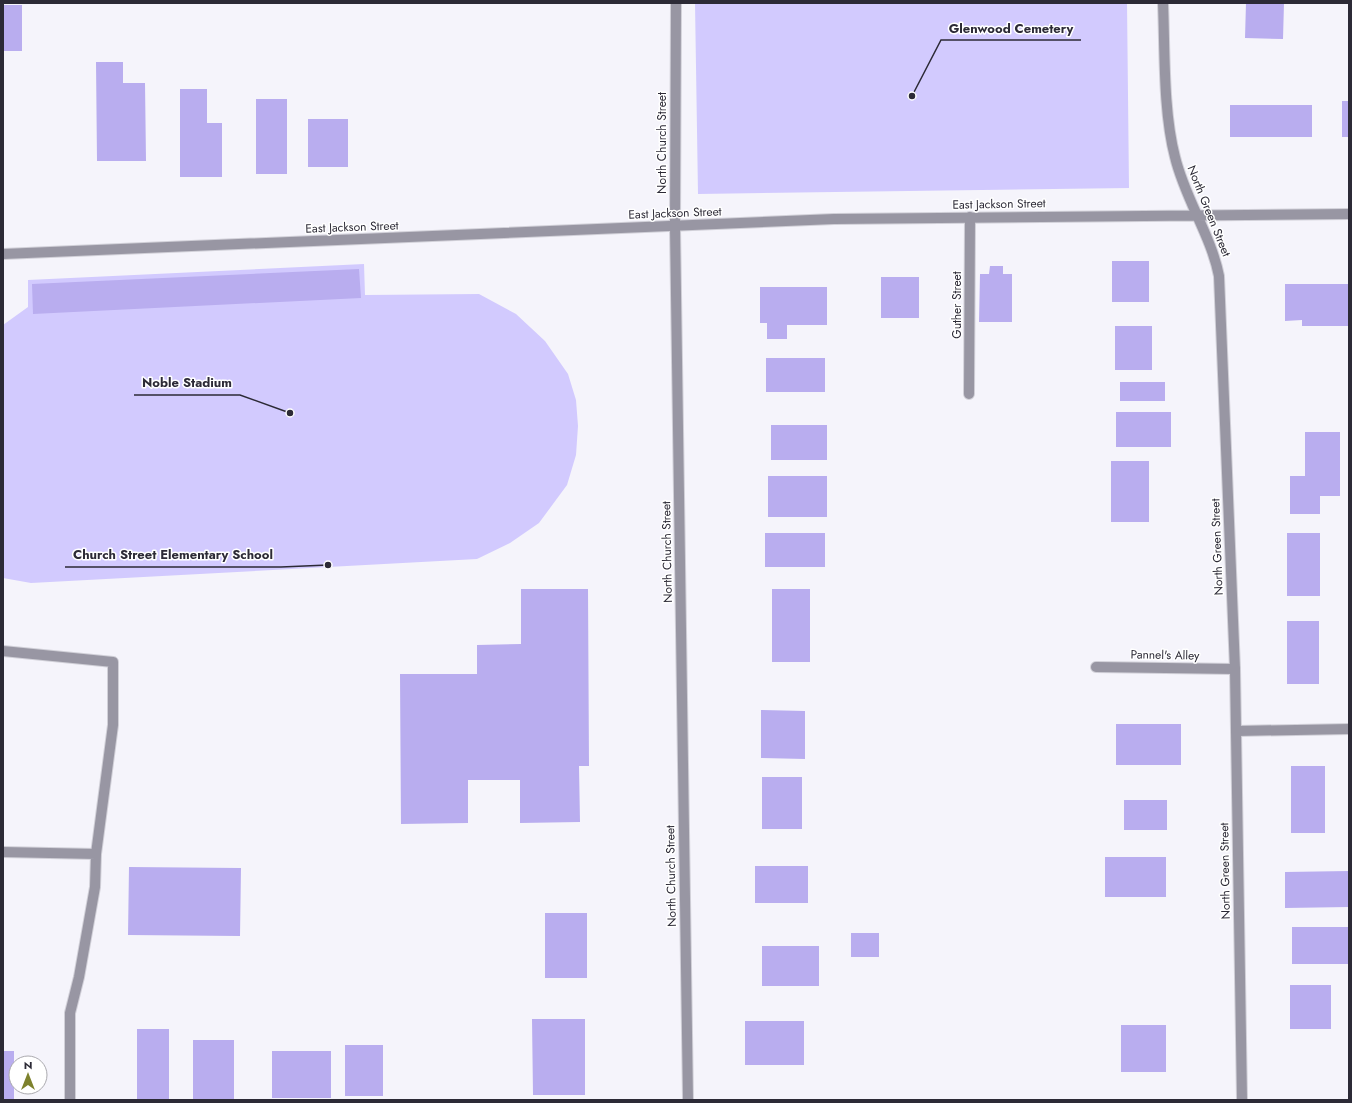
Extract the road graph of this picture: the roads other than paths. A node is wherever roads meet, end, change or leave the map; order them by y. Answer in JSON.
{"nodes":[{"id":1,"x":676,"y":3,"type":"edge"},
{"id":2,"x":1163,"y":3,"type":"edge"},
{"id":3,"x":1349,"y":214,"type":"edge"},
{"id":4,"x":1196,"y":215,"type":"junction"},
{"id":5,"x":970,"y":217,"type":"junction"},
{"id":6,"x":675,"y":226,"type":"junction"},
{"id":7,"x":3,"y":254,"type":"edge"},
{"id":8,"x":969,"y":394,"type":"dead end"},
{"id":9,"x":3,"y":651,"type":"edge"},
{"id":10,"x":1096,"y":667,"type":"dead end"},
{"id":11,"x":1235,"y":669,"type":"junction"},
{"id":12,"x":1349,"y":729,"type":"edge"},
{"id":13,"x":1236,"y":731,"type":"junction"},
{"id":14,"x":3,"y":852,"type":"edge"},
{"id":15,"x":96,"y":854,"type":"junction"},
{"id":16,"x":70,"y":1100,"type":"edge"},
{"id":17,"x":688,"y":1100,"type":"edge"},
{"id":18,"x":1242,"y":1100,"type":"edge"}],
"edges":[{"from":1,"to":6,"type":"street","name":"North Church Street"},
{"from":2,"to":4,"type":"street","name":"North Green Street"},
{"from":3,"to":4,"type":"street","name":"East Jackson Street"},
{"from":4,"to":5,"type":"street","name":"East Jackson Street"},
{"from":4,"to":11,"type":"street","name":"North Green Street"},
{"from":5,"to":6,"type":"street","name":"East Jackson Street"},
{"from":5,"to":8,"type":"street","name":"Guther Street"},
{"from":6,"to":7,"type":"street","name":"East Jackson Street"},
{"from":6,"to":17,"type":"street","name":"North Church Street"},
{"from":9,"to":15,"type":"street"},
{"from":10,"to":11,"type":"street","name":"Pannel's Alley"},
{"from":11,"to":13,"type":"street","name":"North Green Street"},
{"from":12,"to":13,"type":"street"},
{"from":13,"to":18,"type":"street","name":"North Green Street"},
{"from":14,"to":15,"type":"street"},
{"from":15,"to":16,"type":"street"}]}
